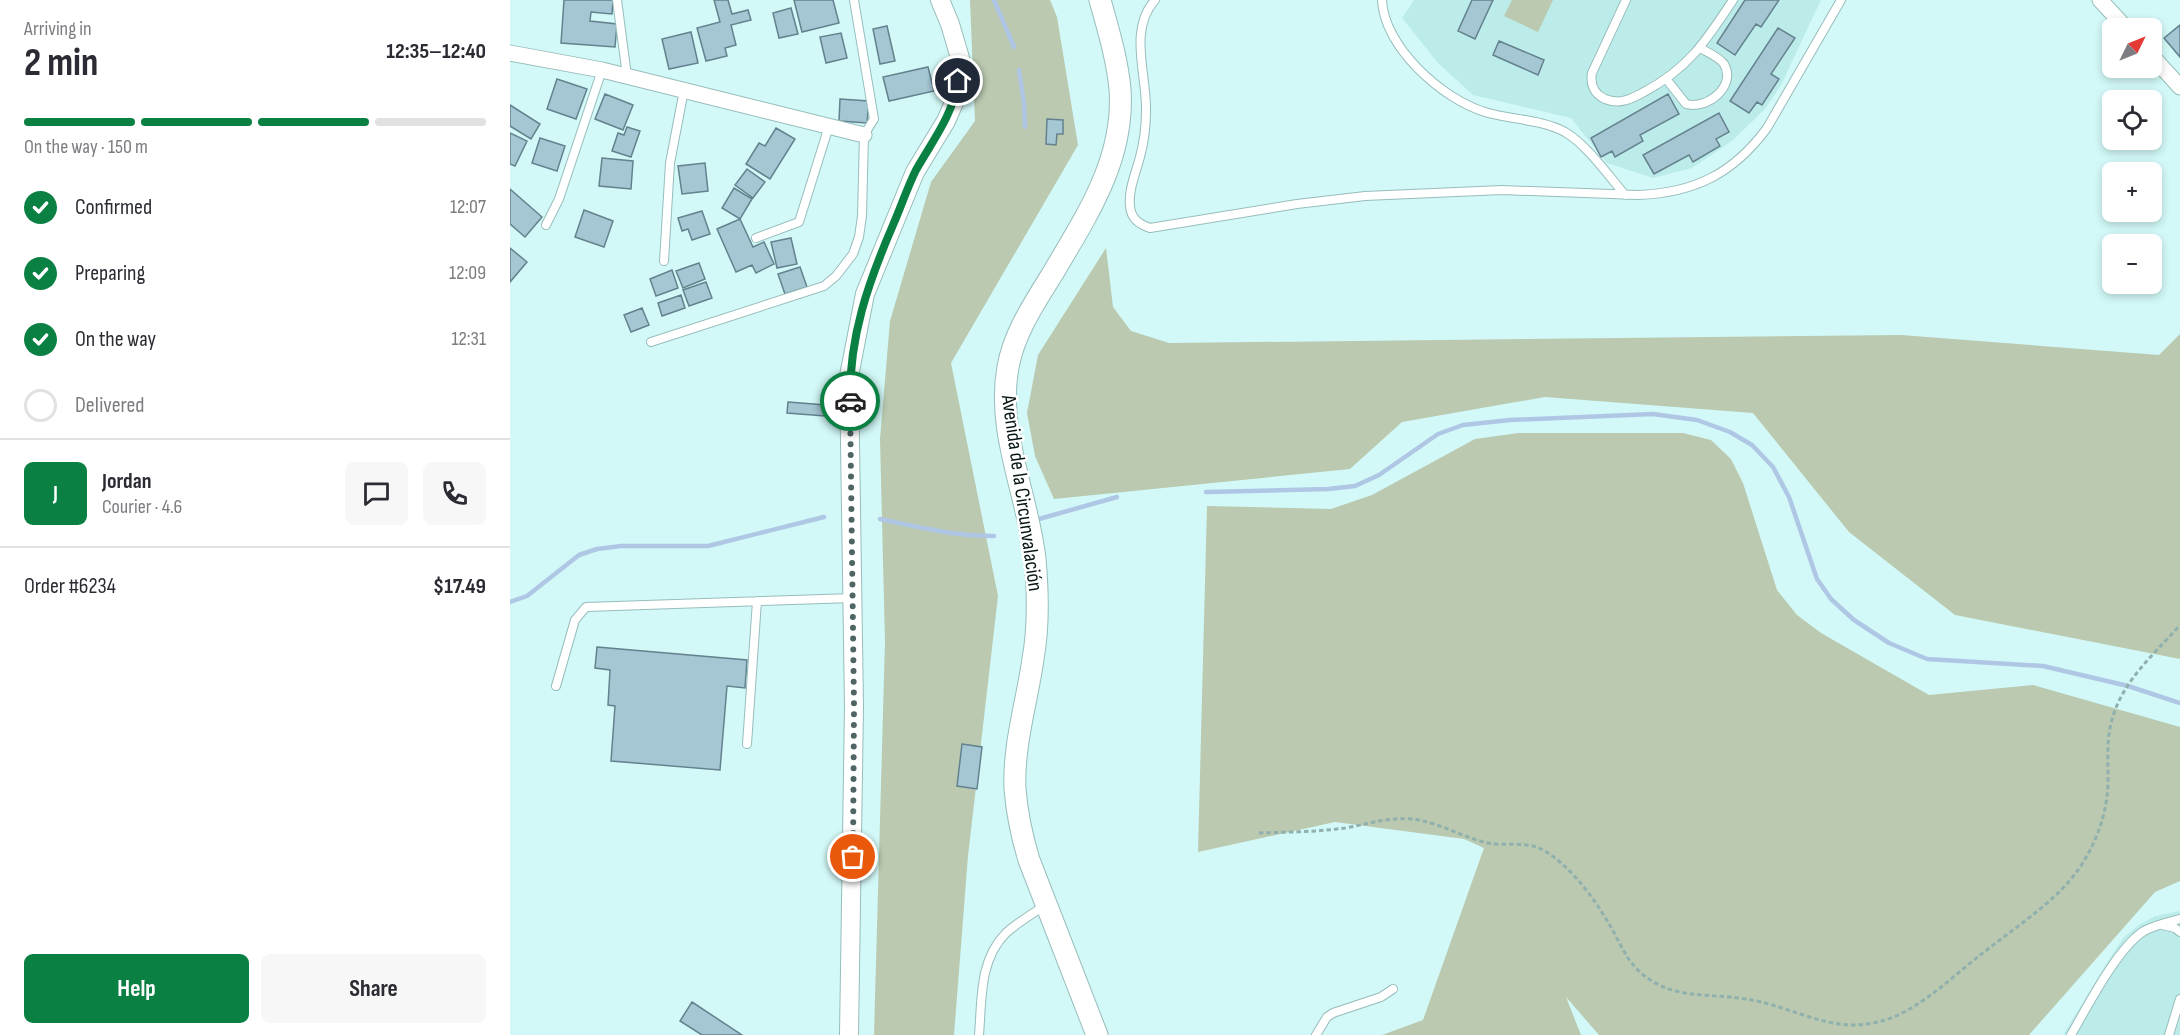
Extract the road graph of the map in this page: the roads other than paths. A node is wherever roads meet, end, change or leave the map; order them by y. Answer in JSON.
{"nodes":[{"id":1,"x":617,"y":0,"type":"edge"},
{"id":2,"x":854,"y":0,"type":"edge"},
{"id":3,"x":940,"y":0,"type":"edge"},
{"id":4,"x":1100,"y":0,"type":"edge"},
{"id":5,"x":1155,"y":0,"type":"edge"},
{"id":6,"x":1382,"y":0,"type":"edge"},
{"id":7,"x":1626,"y":0,"type":"edge"},
{"id":8,"x":1733,"y":0,"type":"edge"},
{"id":9,"x":1841,"y":0,"type":"edge"},
{"id":10,"x":2100,"y":0,"type":"edge"},
{"id":11,"x":2117,"y":18,"type":"edge"},
{"id":12,"x":1700,"y":48,"type":"junction"},
{"id":13,"x":510,"y":53,"type":"edge"},
{"id":14,"x":2162,"y":67,"type":"edge"},
{"id":15,"x":602,"y":70,"type":"junction"},
{"id":16,"x":627,"y":76,"type":"junction"},
{"id":17,"x":1666,"y":80,"type":"junction"},
{"id":18,"x":2180,"y":87,"type":"edge"},
{"id":19,"x":684,"y":90,"type":"junction"},
{"id":20,"x":829,"y":126,"type":"junction"},
{"id":21,"x":864,"y":135,"type":"junction"},
{"id":22,"x":1625,"y":195,"type":"junction"},
{"id":23,"x":546,"y":225,"type":"dead end"},
{"id":24,"x":756,"y":237,"type":"dead end"},
{"id":25,"x":664,"y":261,"type":"dead end"},
{"id":26,"x":651,"y":342,"type":"dead end"},
{"id":27,"x":853,"y":598,"type":"junction"},
{"id":28,"x":757,"y":601,"type":"junction"},
{"id":29,"x":556,"y":686,"type":"dead end"},
{"id":30,"x":747,"y":744,"type":"dead end"},
{"id":31,"x":1045,"y":905,"type":"junction"},
{"id":32,"x":2180,"y":919,"type":"edge"},
{"id":33,"x":2160,"y":924,"type":"junction"},
{"id":34,"x":2180,"y":932,"type":"edge"},
{"id":35,"x":1393,"y":989,"type":"dead end"},
{"id":36,"x":2180,"y":999,"type":"edge"},
{"id":37,"x":849,"y":1035,"type":"edge"},
{"id":38,"x":979,"y":1035,"type":"edge"},
{"id":39,"x":1096,"y":1035,"type":"edge"},
{"id":40,"x":1316,"y":1035,"type":"edge"},
{"id":41,"x":2071,"y":1035,"type":"edge"},
{"id":42,"x":2169,"y":1035,"type":"edge"}],
"edges":[{"from":1,"to":16,"type":"lane"},
{"from":2,"to":21,"type":"lane"},
{"from":3,"to":27,"type":"street"},
{"from":4,"to":31,"type":"main road","name":"Avenida de la Circunvalación"},
{"from":5,"to":22,"type":"lane"},
{"from":6,"to":22,"type":"lane"},
{"from":7,"to":17,"type":"lane"},
{"from":8,"to":12,"type":"lane"},
{"from":9,"to":22,"type":"lane"},
{"from":10,"to":11,"type":"street"},
{"from":12,"to":17,"type":"lane"},
{"from":12,"to":17,"type":"lane"},
{"from":13,"to":15,"type":"street"},
{"from":14,"to":18,"type":"street"},
{"from":15,"to":16,"type":"street"},
{"from":15,"to":23,"type":"lane"},
{"from":16,"to":19,"type":"street"},
{"from":19,"to":20,"type":"street"},
{"from":19,"to":25,"type":"lane"},
{"from":20,"to":21,"type":"street"},
{"from":20,"to":24,"type":"lane"},
{"from":21,"to":26,"type":"lane"},
{"from":27,"to":28,"type":"lane"},
{"from":27,"to":37,"type":"street"},
{"from":28,"to":29,"type":"lane"},
{"from":28,"to":30,"type":"lane"},
{"from":31,"to":38,"type":"lane"},
{"from":31,"to":39,"type":"main road","name":"Avenida de la Circunvalación"},
{"from":32,"to":33,"type":"lane"},
{"from":33,"to":34,"type":"lane"},
{"from":33,"to":41,"type":"lane"},
{"from":35,"to":40,"type":"lane"},
{"from":36,"to":42,"type":"lane"}]}
